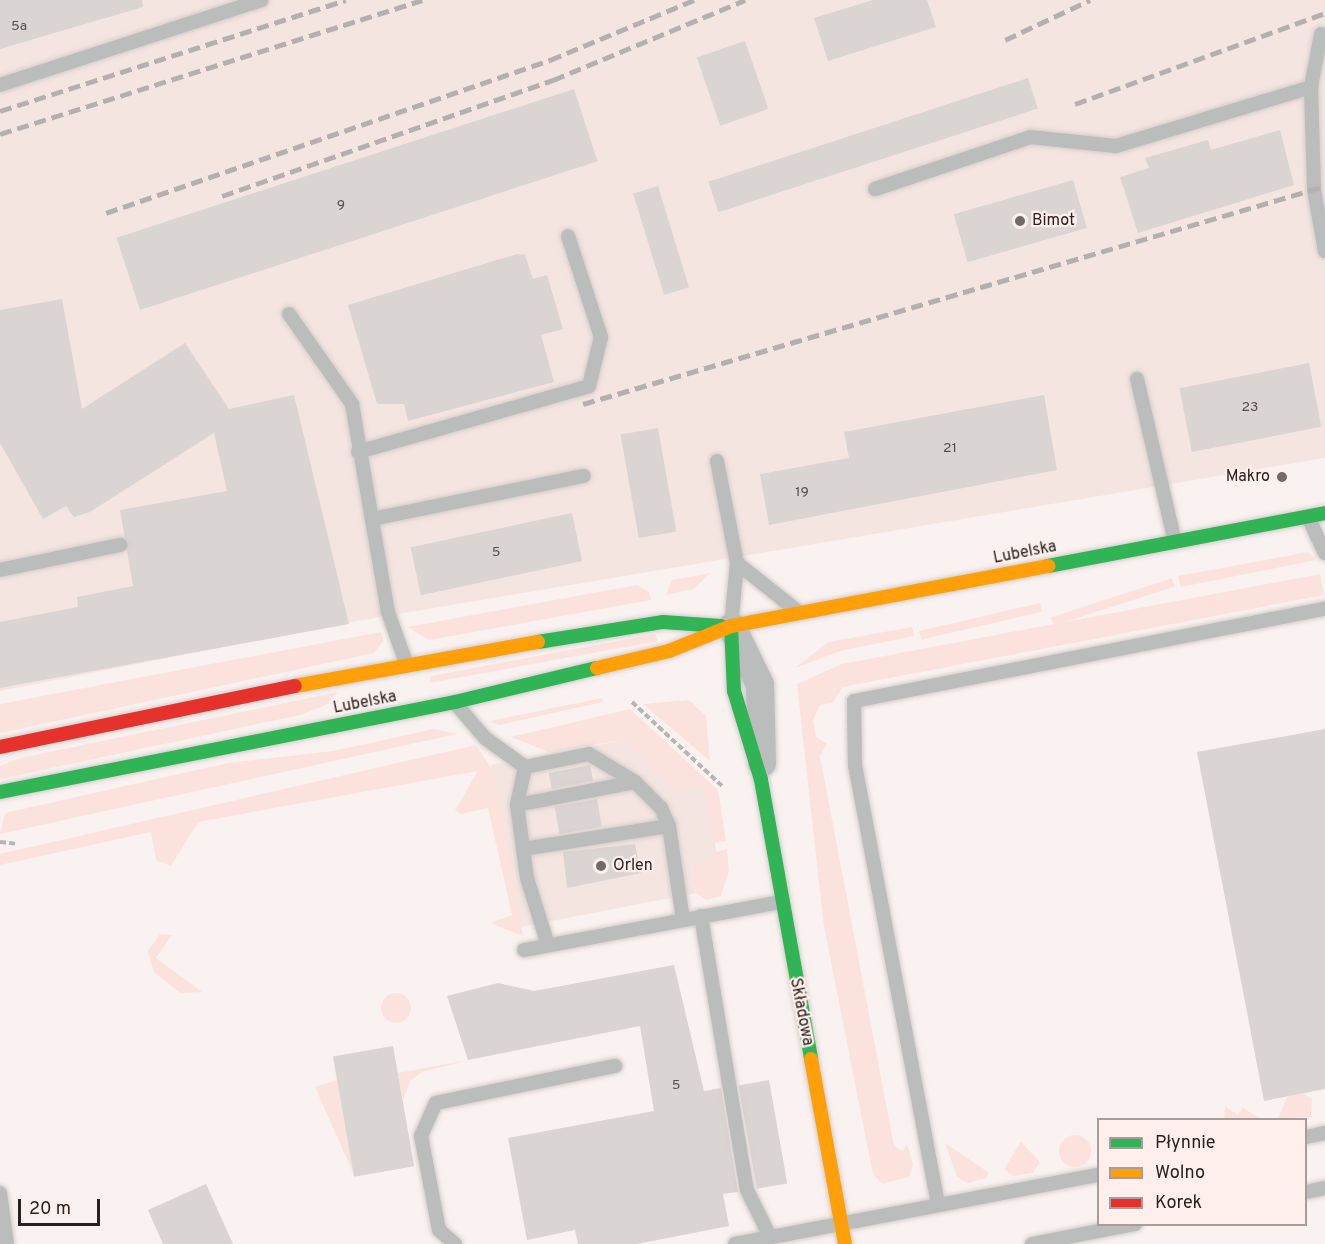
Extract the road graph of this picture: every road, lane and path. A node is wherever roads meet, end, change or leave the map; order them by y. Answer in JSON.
{"nodes":[{"id":1,"x":262,"y":0,"type":"edge"},
{"id":2,"x":1321,"y":34,"type":"dead end"},
{"id":3,"x":0,"y":85,"type":"edge"},
{"id":4,"x":1311,"y":87,"type":"junction"},
{"id":5,"x":874,"y":189,"type":"dead end"},
{"id":6,"x":568,"y":236,"type":"dead end"},
{"id":7,"x":1325,"y":251,"type":"edge"},
{"id":8,"x":289,"y":314,"type":"dead end"},
{"id":9,"x":1137,"y":379,"type":"dead end"},
{"id":10,"x":358,"y":452,"type":"junction"},
{"id":11,"x":717,"y":461,"type":"dead end"},
{"id":12,"x":584,"y":476,"type":"dead end"},
{"id":13,"x":1325,"y":513,"type":"edge"},
{"id":14,"x":1308,"y":516,"type":"junction"},
{"id":15,"x":372,"y":519,"type":"junction"},
{"id":16,"x":1175,"y":542,"type":"junction"},
{"id":17,"x":120,"y":545,"type":"dead end"},
{"id":18,"x":1325,"y":553,"type":"edge"},
{"id":19,"x":737,"y":563,"type":"junction"},
{"id":20,"x":0,"y":570,"type":"edge"},
{"id":21,"x":1325,"y":609,"type":"edge"},
{"id":22,"x":799,"y":613,"type":"junction"},
{"id":23,"x":731,"y":626,"type":"junction"},
{"id":24,"x":406,"y":663,"type":"junction"},
{"id":25,"x":454,"y":702,"type":"junction"},
{"id":26,"x":632,"y":702,"type":"dead end"},
{"id":27,"x":0,"y":747,"type":"edge"},
{"id":28,"x":525,"y":767,"type":"junction"},
{"id":29,"x":761,"y":780,"type":"joint"},
{"id":30,"x":635,"y":782,"type":"junction"},
{"id":31,"x":723,"y":787,"type":"dead end"},
{"id":32,"x":0,"y":792,"type":"edge"},
{"id":33,"x":517,"y":805,"type":"junction"},
{"id":34,"x":669,"y":826,"type":"junction"},
{"id":35,"x":0,"y":842,"type":"edge"},
{"id":36,"x":18,"y":844,"type":"dead end"},
{"id":37,"x":523,"y":849,"type":"junction"},
{"id":38,"x":780,"y":902,"type":"junction"},
{"id":39,"x":701,"y":916,"type":"junction"},
{"id":40,"x":683,"y":920,"type":"junction"},
{"id":41,"x":548,"y":945,"type":"junction"},
{"id":42,"x":524,"y":950,"type":"dead end"},
{"id":43,"x":615,"y":1066,"type":"dead end"},
{"id":44,"x":1325,"y":1133,"type":"edge"},
{"id":45,"x":1307,"y":1137,"type":"edge"},
{"id":46,"x":1097,"y":1175,"type":"edge"},
{"id":47,"x":1325,"y":1188,"type":"edge"},
{"id":48,"x":1307,"y":1192,"type":"edge"},
{"id":49,"x":0,"y":1193,"type":"edge"},
{"id":50,"x":938,"y":1204,"type":"junction"},
{"id":51,"x":840,"y":1222,"type":"junction"},
{"id":52,"x":1125,"y":1226,"type":"edge"},
{"id":53,"x":770,"y":1237,"type":"junction"},
{"id":54,"x":7,"y":1244,"type":"edge"},
{"id":55,"x":455,"y":1244,"type":"edge"},
{"id":56,"x":735,"y":1244,"type":"edge"},
{"id":57,"x":845,"y":1244,"type":"edge"},
{"id":58,"x":1032,"y":1244,"type":"edge"}],
"edges":[{"from":1,"to":3,"type":"lane"},
{"from":2,"to":4,"type":"lane"},
{"from":4,"to":5,"type":"lane"},
{"from":4,"to":7,"type":"lane"},
{"from":6,"to":10,"type":"lane"},
{"from":8,"to":10,"type":"lane"},
{"from":9,"to":16,"type":"lane"},
{"from":10,"to":15,"type":"lane"},
{"from":11,"to":19,"type":"lane"},
{"from":12,"to":15,"type":"lane"},
{"from":13,"to":14,"type":"street","name":"Lubelska"},
{"from":14,"to":16,"type":"street","name":"Lubelska"},
{"from":14,"to":18,"type":"lane"},
{"from":15,"to":24,"type":"lane"},
{"from":16,"to":22,"type":"street","name":"Lubelska"},
{"from":17,"to":20,"type":"lane"},
{"from":19,"to":22,"type":"lane"},
{"from":19,"to":23,"type":"lane"},
{"from":21,"to":50,"type":"lane"},
{"from":22,"to":23,"type":"street","name":"Lubelska"},
{"from":23,"to":24,"type":"street","name":"Lubelska"},
{"from":23,"to":25,"type":"street","name":"Lubelska"},
{"from":23,"to":29,"type":"street","name":"Składowa"},
{"from":24,"to":27,"type":"street","name":"Lubelska"},
{"from":25,"to":28,"type":"lane"},
{"from":25,"to":32,"type":"street","name":"Lubelska"},
{"from":26,"to":31,"type":"path"},
{"from":28,"to":30,"type":"lane"},
{"from":28,"to":33,"type":"lane"},
{"from":29,"to":38,"type":"street","name":"Składowa"},
{"from":30,"to":33,"type":"lane"},
{"from":30,"to":34,"type":"lane"},
{"from":33,"to":37,"type":"lane"},
{"from":34,"to":37,"type":"lane"},
{"from":34,"to":40,"type":"lane"},
{"from":35,"to":36,"type":"path"},
{"from":37,"to":41,"type":"lane"},
{"from":38,"to":39,"type":"lane"},
{"from":38,"to":51,"type":"street","name":"Składowa"},
{"from":39,"to":40,"type":"lane"},
{"from":39,"to":53,"type":"lane"},
{"from":40,"to":41,"type":"lane"},
{"from":41,"to":42,"type":"lane"},
{"from":43,"to":55,"type":"lane"},
{"from":44,"to":45,"type":"lane"},
{"from":46,"to":50,"type":"lane"},
{"from":47,"to":48,"type":"lane"},
{"from":49,"to":54,"type":"lane"},
{"from":50,"to":51,"type":"lane"},
{"from":51,"to":53,"type":"lane"},
{"from":51,"to":57,"type":"street","name":"Składowa"},
{"from":52,"to":58,"type":"lane"},
{"from":53,"to":56,"type":"lane"}]}
